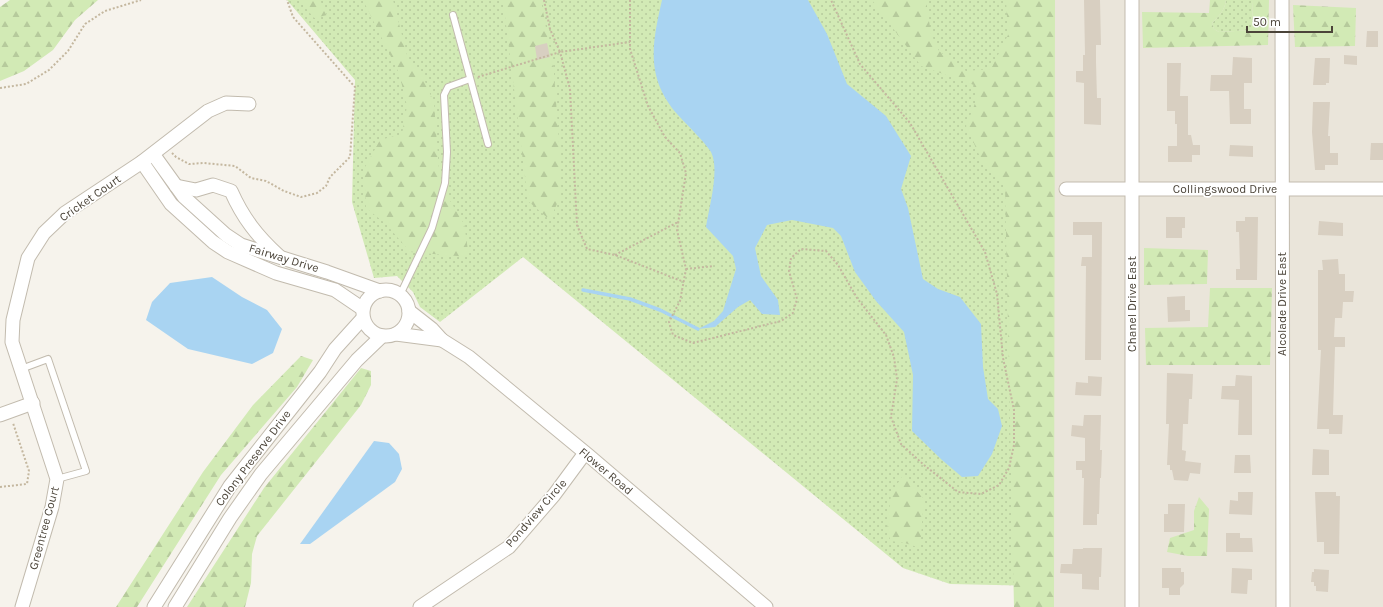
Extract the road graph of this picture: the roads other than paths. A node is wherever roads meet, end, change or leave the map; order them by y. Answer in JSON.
{"nodes":[{"id":1,"x":1132,"y":0,"type":"edge"},
{"id":2,"x":1282,"y":0,"type":"edge"},
{"id":3,"x":453,"y":15,"type":"dead end"},
{"id":4,"x":470,"y":79,"type":"junction"},
{"id":5,"x":249,"y":104,"type":"dead end"},
{"id":6,"x":488,"y":144,"type":"dead end"},
{"id":7,"x":153,"y":154,"type":"junction"},
{"id":8,"x":142,"y":162,"type":"junction"},
{"id":9,"x":176,"y":186,"type":"junction"},
{"id":10,"x":1282,"y":188,"type":"junction"},
{"id":11,"x":1066,"y":189,"type":"dead end"},
{"id":12,"x":1132,"y":189,"type":"junction"},
{"id":13,"x":1383,"y":189,"type":"edge"},
{"id":14,"x":196,"y":190,"type":"junction"},
{"id":15,"x":192,"y":204,"type":"junction"},
{"id":16,"x":182,"y":215,"type":"junction"},
{"id":17,"x":281,"y":258,"type":"junction"},
{"id":18,"x":380,"y":291,"type":"junction"},
{"id":19,"x":400,"y":295,"type":"junction"},
{"id":20,"x":409,"y":311,"type":"junction"},
{"id":21,"x":363,"y":313,"type":"junction"},
{"id":22,"x":396,"y":334,"type":"junction"},
{"id":23,"x":382,"y":336,"type":"junction"},
{"id":24,"x":442,"y":340,"type":"junction"},
{"id":25,"x":21,"y":369,"type":"junction"},
{"id":26,"x":33,"y":403,"type":"junction"},
{"id":27,"x":6,"y":417,"type":"edge"},
{"id":28,"x":585,"y":453,"type":"junction"},
{"id":29,"x":57,"y":479,"type":"junction"},
{"id":30,"x":22,"y":607,"type":"edge"},
{"id":31,"x":154,"y":607,"type":"edge"},
{"id":32,"x":175,"y":607,"type":"edge"},
{"id":33,"x":420,"y":607,"type":"edge"},
{"id":34,"x":766,"y":607,"type":"edge"},
{"id":35,"x":1132,"y":607,"type":"edge"},
{"id":36,"x":1283,"y":607,"type":"edge"}],
"edges":[{"from":1,"to":12,"type":"street","name":"Chanel Drive East"},
{"from":2,"to":10,"type":"street","name":"Alcolade Drive East"},
{"from":3,"to":4,"type":"lane"},
{"from":4,"to":6,"type":"lane"},
{"from":4,"to":19,"type":"lane"},
{"from":5,"to":7,"type":"street","name":"Cricket Court"},
{"from":7,"to":8,"type":"street","name":"Cricket Court"},
{"from":7,"to":9,"type":"street","name":"Fairway Drive"},
{"from":8,"to":16,"type":"street","name":"Fairway Drive"},
{"from":8,"to":25,"type":"street","name":"Cricket Court"},
{"from":9,"to":14,"type":"street"},
{"from":9,"to":15,"type":"street","name":"Fairway Drive"},
{"from":10,"to":12,"type":"street","name":"Collingswood Drive"},
{"from":10,"to":13,"type":"street","name":"Collingswood Drive"},
{"from":10,"to":36,"type":"street","name":"Alcolade Drive East"},
{"from":11,"to":12,"type":"street","name":"Collingswood Drive"},
{"from":12,"to":35,"type":"street","name":"Chanel Drive East"},
{"from":14,"to":15,"type":"street"},
{"from":14,"to":17,"type":"street"},
{"from":15,"to":16,"type":"street"},
{"from":15,"to":17,"type":"street","name":"Fairway Drive"},
{"from":16,"to":21,"type":"street","name":"Fairway Drive"},
{"from":17,"to":18,"type":"street","name":"Fairway Drive"},
{"from":18,"to":19,"type":"street"},
{"from":18,"to":21,"type":"street"},
{"from":19,"to":20,"type":"street"},
{"from":20,"to":22,"type":"street"},
{"from":20,"to":24,"type":"street","name":"Flower Road"},
{"from":21,"to":23,"type":"street"},
{"from":21,"to":31,"type":"street","name":"Colony Preserve Drive"},
{"from":22,"to":23,"type":"street"},
{"from":22,"to":24,"type":"street","name":"Flower Road"},
{"from":23,"to":32,"type":"street","name":"Colony Preserve Drive"},
{"from":24,"to":28,"type":"street","name":"Flower Road"},
{"from":25,"to":26,"type":"street","name":"Cricket Court"},
{"from":25,"to":29,"type":"lane"},
{"from":26,"to":27,"type":"street"},
{"from":26,"to":29,"type":"street","name":"Greentree Court"},
{"from":28,"to":33,"type":"street","name":"Pondview Circle"},
{"from":28,"to":34,"type":"street","name":"Flower Road"},
{"from":29,"to":30,"type":"street","name":"Greentree Court"}]}
